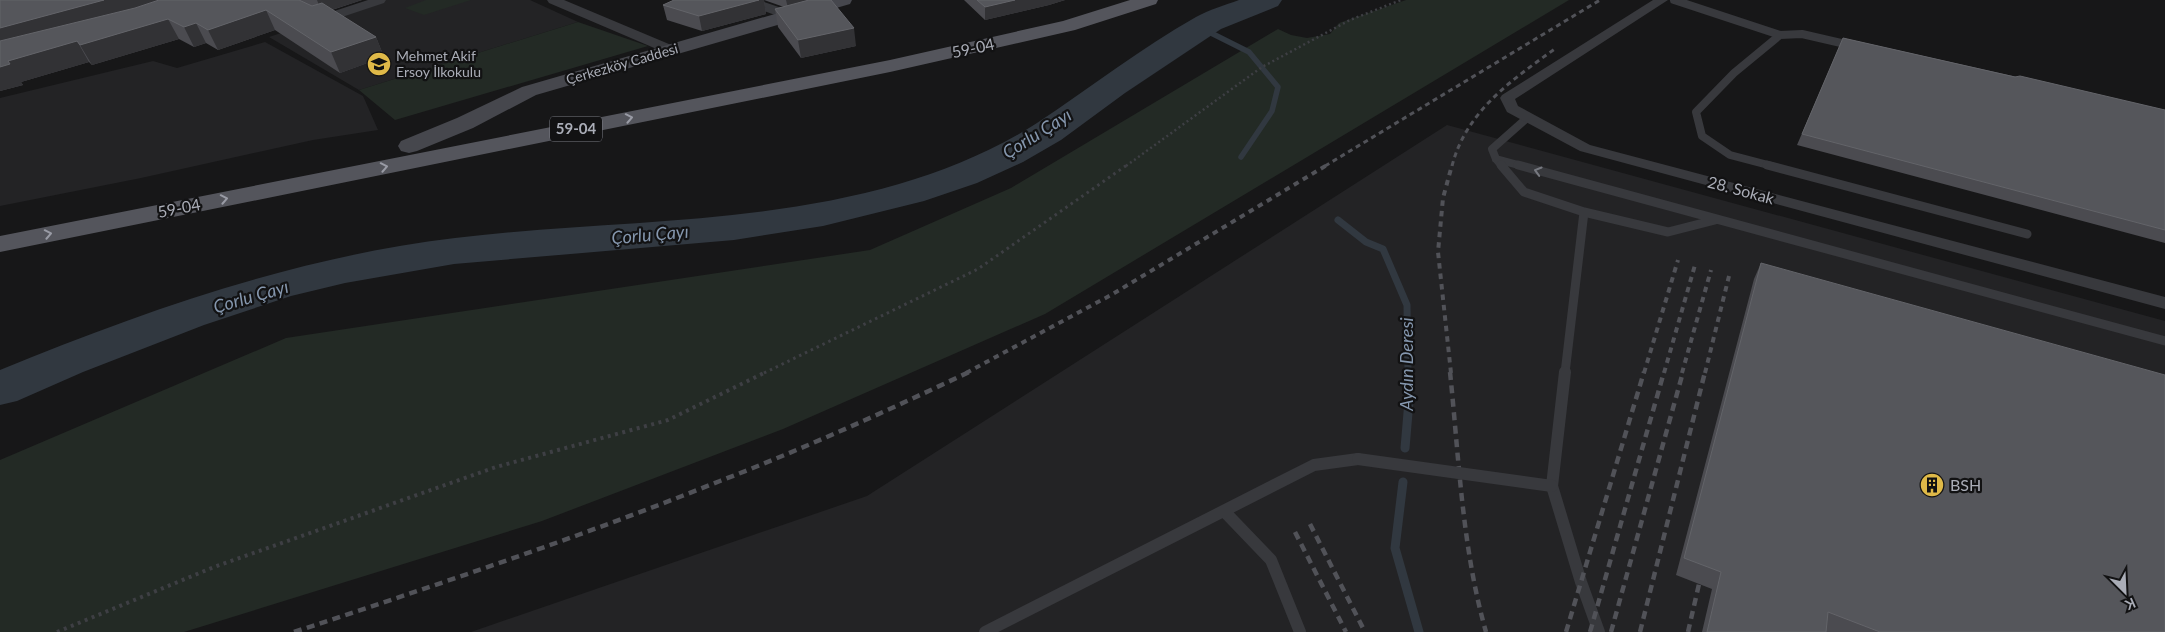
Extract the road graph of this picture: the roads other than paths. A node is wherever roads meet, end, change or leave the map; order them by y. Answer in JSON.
{"nodes":[{"id":1,"x":280,"y":0,"type":"edge"},
{"id":2,"x":380,"y":0,"type":"edge"},
{"id":3,"x":553,"y":0,"type":"edge"},
{"id":4,"x":746,"y":0,"type":"edge"},
{"id":5,"x":843,"y":0,"type":"edge"},
{"id":6,"x":1104,"y":0,"type":"edge"},
{"id":7,"x":1149,"y":0,"type":"edge"},
{"id":8,"x":1662,"y":0,"type":"edge"},
{"id":9,"x":1674,"y":0,"type":"edge"},
{"id":10,"x":791,"y":16,"type":"junction"},
{"id":11,"x":1780,"y":36,"type":"junction"},
{"id":12,"x":1859,"y":47,"type":"edge"},
{"id":13,"x":671,"y":50,"type":"junction"},
{"id":14,"x":1526,"y":118,"type":"junction"},
{"id":15,"x":408,"y":146,"type":"junction"},
{"id":16,"x":1496,"y":159,"type":"junction"},
{"id":17,"x":1584,"y":212,"type":"junction"},
{"id":18,"x":1717,"y":220,"type":"junction"},
{"id":19,"x":0,"y":226,"type":"edge"},
{"id":20,"x":2027,"y":234,"type":"dead end"},
{"id":21,"x":0,"y":244,"type":"edge"},
{"id":22,"x":2165,"y":303,"type":"edge"},
{"id":23,"x":2165,"y":341,"type":"edge"},
{"id":24,"x":1552,"y":486,"type":"junction"},
{"id":25,"x":1224,"y":511,"type":"junction"},
{"id":26,"x":985,"y":632,"type":"edge"},
{"id":27,"x":1300,"y":632,"type":"edge"},
{"id":28,"x":1599,"y":632,"type":"edge"}],
"edges":[{"from":1,"to":2,"type":"street"},
{"from":3,"to":13,"type":"street"},
{"from":4,"to":10,"type":"street"},
{"from":5,"to":10,"type":"main road","name":"Çerkezköy Caddesi"},
{"from":6,"to":15,"type":"main road","number":"59-04"},
{"from":21,"to":7,"type":"main road","name":"59-04","number":"59-04","one_way":true},
{"from":8,"to":14,"type":"street","name":"28. Sokak"},
{"from":9,"to":11,"type":"lane"},
{"from":10,"to":13,"type":"main road","name":"Çerkezköy Caddesi"},
{"from":11,"to":12,"type":"lane"},
{"from":11,"to":20,"type":"lane"},
{"from":13,"to":15,"type":"main road","name":"Çerkezköy Caddesi"},
{"from":14,"to":16,"type":"lane"},
{"from":14,"to":22,"type":"street","name":"28. Sokak"},
{"from":15,"to":19,"type":"main road","number":"59-04"},
{"from":16,"to":17,"type":"lane"},
{"from":18,"to":16,"type":"lane","one_way":true},
{"from":17,"to":18,"type":"lane"},
{"from":17,"to":24,"type":"lane"},
{"from":18,"to":23,"type":"lane"},
{"from":24,"to":25,"type":"lane","bridge":true},
{"from":24,"to":28,"type":"lane"},
{"from":25,"to":26,"type":"lane"},
{"from":25,"to":27,"type":"lane"}]}
